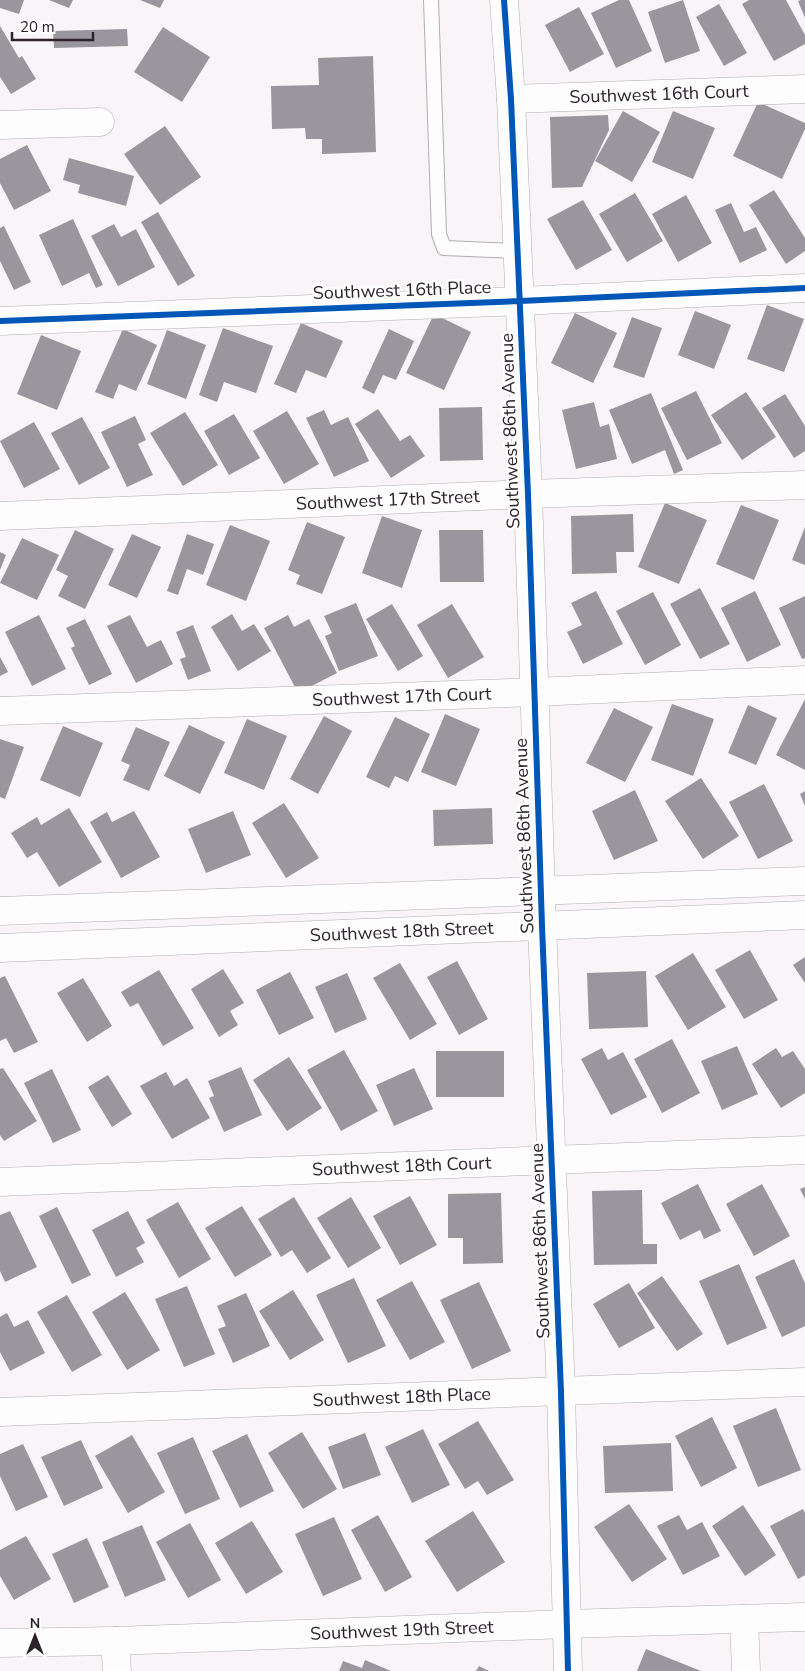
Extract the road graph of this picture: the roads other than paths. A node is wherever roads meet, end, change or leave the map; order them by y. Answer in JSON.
{"nodes":[{"id":1,"x":430,"y":0,"type":"edge"},
{"id":2,"x":504,"y":0,"type":"edge"},
{"id":3,"x":805,"y":89,"type":"edge"},
{"id":4,"x":511,"y":99,"type":"junction"},
{"id":5,"x":100,"y":122,"type":"dead end"},
{"id":6,"x":0,"y":125,"type":"edge"},
{"id":7,"x":518,"y":251,"type":"junction"},
{"id":8,"x":805,"y":288,"type":"edge"},
{"id":9,"x":520,"y":301,"type":"junction"},
{"id":10,"x":0,"y":320,"type":"edge"},
{"id":11,"x":805,"y":485,"type":"edge"},
{"id":12,"x":528,"y":494,"type":"junction"},
{"id":13,"x":0,"y":516,"type":"edge"},
{"id":14,"x":805,"y":680,"type":"edge"},
{"id":15,"x":535,"y":692,"type":"junction"},
{"id":16,"x":0,"y":711,"type":"edge"},
{"id":17,"x":805,"y":881,"type":"edge"},
{"id":18,"x":541,"y":890,"type":"junction"},
{"id":19,"x":0,"y":911,"type":"edge"},
{"id":20,"x":805,"y":915,"type":"edge"},
{"id":21,"x":542,"y":926,"type":"junction"},
{"id":22,"x":0,"y":948,"type":"edge"},
{"id":23,"x":805,"y":1150,"type":"edge"},
{"id":24,"x":551,"y":1159,"type":"junction"},
{"id":25,"x":0,"y":1182,"type":"edge"},
{"id":26,"x":805,"y":1382,"type":"edge"},
{"id":27,"x":561,"y":1392,"type":"junction"},
{"id":28,"x":0,"y":1412,"type":"edge"},
{"id":29,"x":805,"y":1618,"type":"edge"},
{"id":30,"x":744,"y":1620,"type":"junction"},
{"id":31,"x":566,"y":1624,"type":"junction"},
{"id":32,"x":115,"y":1641,"type":"junction"},
{"id":33,"x":0,"y":1643,"type":"edge"},
{"id":34,"x":117,"y":1671,"type":"edge"},
{"id":35,"x":568,"y":1671,"type":"edge"},
{"id":36,"x":746,"y":1671,"type":"edge"}],
"edges":[{"from":1,"to":7,"type":"lane"},
{"from":2,"to":4,"type":"street","name":"Southwest 86th Avenue"},
{"from":3,"to":4,"type":"street","name":"Southwest 16th Court"},
{"from":4,"to":7,"type":"street","name":"Southwest 86th Avenue"},
{"from":5,"to":6,"type":"street"},
{"from":7,"to":9,"type":"street","name":"Southwest 86th Avenue"},
{"from":8,"to":9,"type":"street","name":"Southwest 16th Place"},
{"from":9,"to":10,"type":"street","name":"Southwest 16th Place"},
{"from":9,"to":12,"type":"street","name":"Southwest 86th Avenue"},
{"from":11,"to":12,"type":"street","name":"Southwest 17th Street"},
{"from":12,"to":13,"type":"street","name":"Southwest 17th Street"},
{"from":12,"to":15,"type":"street","name":"Southwest 86th Avenue"},
{"from":14,"to":15,"type":"street","name":"Southwest 17th Court"},
{"from":15,"to":16,"type":"street","name":"Southwest 17th Court"},
{"from":15,"to":18,"type":"street","name":"Southwest 86th Avenue"},
{"from":17,"to":18,"type":"street","name":"Southwest 18th Street"},
{"from":18,"to":19,"type":"street","name":"Southwest 18th Street"},
{"from":18,"to":21,"type":"street","name":"Southwest 86th Avenue"},
{"from":20,"to":21,"type":"street","name":"Southwest 18th Street"},
{"from":21,"to":22,"type":"street","name":"Southwest 18th Street"},
{"from":21,"to":24,"type":"street","name":"Southwest 86th Avenue"},
{"from":23,"to":24,"type":"street","name":"Southwest 18th Court"},
{"from":24,"to":25,"type":"street","name":"Southwest 18th Court"},
{"from":24,"to":27,"type":"street","name":"Southwest 86th Avenue"},
{"from":26,"to":27,"type":"street","name":"Southwest 18th Place"},
{"from":27,"to":28,"type":"street","name":"Southwest 18th Place"},
{"from":27,"to":31,"type":"street","name":"Southwest 86th Avenue"},
{"from":29,"to":30,"type":"street","name":"Southwest 19th Street"},
{"from":30,"to":31,"type":"street","name":"Southwest 19th Street"},
{"from":30,"to":36,"type":"street"},
{"from":31,"to":32,"type":"street","name":"Southwest 19th Street"},
{"from":31,"to":35,"type":"street","name":"Southwest 86th Avenue"},
{"from":32,"to":33,"type":"street","name":"Southwest 19th Street"},
{"from":32,"to":34,"type":"street"}]}
